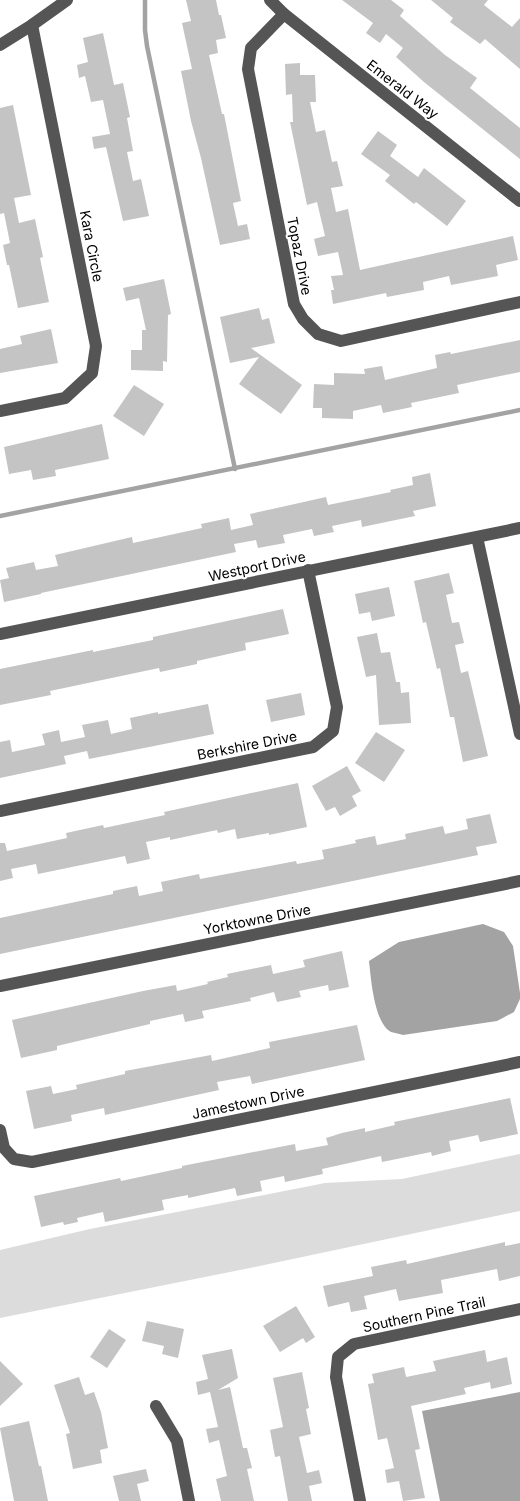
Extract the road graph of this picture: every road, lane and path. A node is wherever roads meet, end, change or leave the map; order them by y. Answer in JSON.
{"nodes":[{"id":1,"x":66,"y":0,"type":"edge"},
{"id":2,"x":270,"y":0,"type":"edge"},
{"id":3,"x":284,"y":14,"type":"junction"},
{"id":4,"x":32,"y":25,"type":"junction"},
{"id":5,"x":0,"y":45,"type":"edge"},
{"id":6,"x":520,"y":201,"type":"edge"},
{"id":7,"x":520,"y":302,"type":"edge"},
{"id":8,"x":0,"y":411,"type":"edge"},
{"id":9,"x":520,"y":528,"type":"edge"},
{"id":10,"x":477,"y":537,"type":"junction"},
{"id":11,"x":308,"y":570,"type":"junction"},
{"id":12,"x":0,"y":634,"type":"edge"},
{"id":13,"x":517,"y":705,"type":"edge"},
{"id":14,"x":520,"y":734,"type":"edge"},
{"id":15,"x":0,"y":810,"type":"edge"},
{"id":16,"x":520,"y":881,"type":"edge"},
{"id":17,"x":0,"y":986,"type":"edge"},
{"id":18,"x":520,"y":1062,"type":"edge"},
{"id":19,"x":0,"y":1130,"type":"edge"},
{"id":20,"x":520,"y":1310,"type":"edge"},
{"id":21,"x":156,"y":1406,"type":"dead end"},
{"id":22,"x":189,"y":1501,"type":"edge"},
{"id":23,"x":360,"y":1501,"type":"edge"}],
"edges":[{"from":1,"to":4,"type":"street"},
{"from":2,"to":3,"type":"street","name":"Emerald Way"},
{"from":3,"to":6,"type":"street","name":"Emerald Way"},
{"from":3,"to":7,"type":"street","name":"Topaz Drive"},
{"from":4,"to":5,"type":"street"},
{"from":4,"to":8,"type":"street","name":"Kara Circle"},
{"from":9,"to":10,"type":"street","name":"Westport Drive"},
{"from":10,"to":11,"type":"street","name":"Westport Drive"},
{"from":10,"to":13,"type":"street"},
{"from":11,"to":12,"type":"street","name":"Westport Drive"},
{"from":11,"to":15,"type":"street","name":"Berkshire Drive"},
{"from":13,"to":14,"type":"street"},
{"from":16,"to":17,"type":"street","name":"Yorktowne Drive"},
{"from":18,"to":19,"type":"street","name":"Jamestown Drive"},
{"from":20,"to":23,"type":"street","name":"Southern Pine Trail"},
{"from":21,"to":22,"type":"street"}]}
